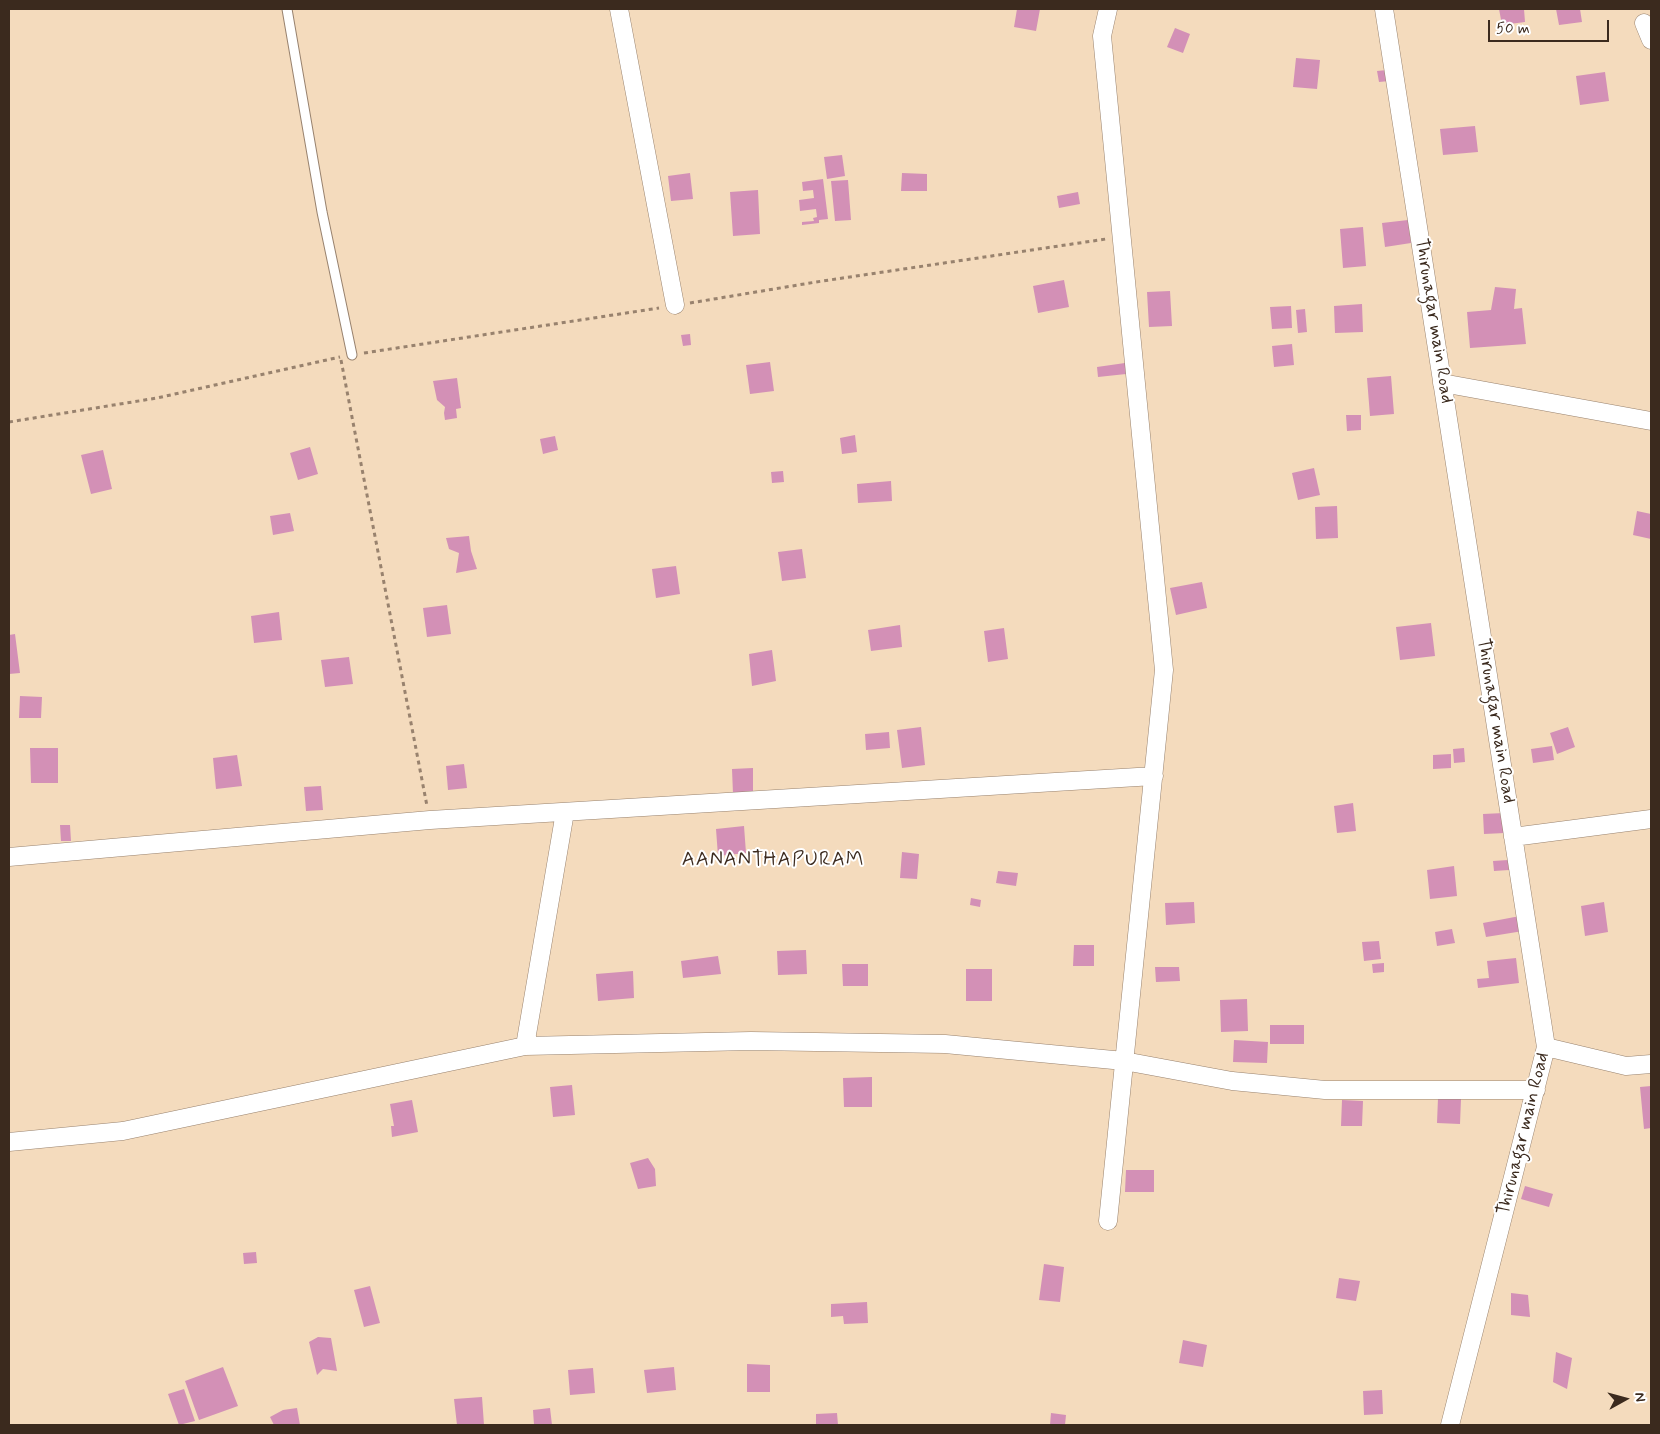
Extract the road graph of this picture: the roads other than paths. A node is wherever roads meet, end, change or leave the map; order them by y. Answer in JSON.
{"nodes":[{"id":1,"x":287,"y":9,"type":"edge"},
{"id":2,"x":619,"y":9,"type":"edge"},
{"id":3,"x":1108,"y":9,"type":"edge"},
{"id":4,"x":1384,"y":9,"type":"edge"},
{"id":5,"x":1644,"y":23,"type":"dead end"},
{"id":6,"x":1651,"y":40,"type":"edge"},
{"id":7,"x":675,"y":305,"type":"road end"},
{"id":8,"x":352,"y":355,"type":"road end"},
{"id":9,"x":1442,"y":383,"type":"junction"},
{"id":10,"x":1651,"y":421,"type":"edge"},
{"id":11,"x":1154,"y":776,"type":"junction"},
{"id":12,"x":565,"y":812,"type":"junction"},
{"id":13,"x":1651,"y":819,"type":"edge"},
{"id":14,"x":1513,"y":837,"type":"junction"},
{"id":15,"x":9,"y":857,"type":"edge"},
{"id":16,"x":525,"y":1046,"type":"junction"},
{"id":17,"x":1546,"y":1047,"type":"junction"},
{"id":18,"x":1124,"y":1061,"type":"junction"},
{"id":19,"x":1651,"y":1064,"type":"edge"},
{"id":20,"x":1536,"y":1090,"type":"junction"},
{"id":21,"x":9,"y":1142,"type":"edge"},
{"id":22,"x":1108,"y":1221,"type":"dead end"},
{"id":23,"x":1450,"y":1425,"type":"edge"}],
"edges":[{"from":1,"to":8,"type":"lane"},
{"from":2,"to":7,"type":"street"},
{"from":3,"to":11,"type":"street"},
{"from":4,"to":9,"type":"street","name":"Thirunagar main Road"},
{"from":5,"to":6,"type":"street"},
{"from":9,"to":10,"type":"street"},
{"from":9,"to":14,"type":"street","name":"Thirunagar main Road"},
{"from":11,"to":12,"type":"street"},
{"from":11,"to":18,"type":"street"},
{"from":12,"to":15,"type":"street"},
{"from":12,"to":16,"type":"street"},
{"from":13,"to":14,"type":"street"},
{"from":14,"to":17,"type":"street","name":"Thirunagar main Road"},
{"from":16,"to":18,"type":"street"},
{"from":16,"to":21,"type":"street"},
{"from":17,"to":19,"type":"street"},
{"from":17,"to":20,"type":"street","name":"Thirunagar main Road"},
{"from":18,"to":20,"type":"street"},
{"from":18,"to":22,"type":"street"},
{"from":20,"to":23,"type":"street","name":"Thirunagar main Road"}]}
